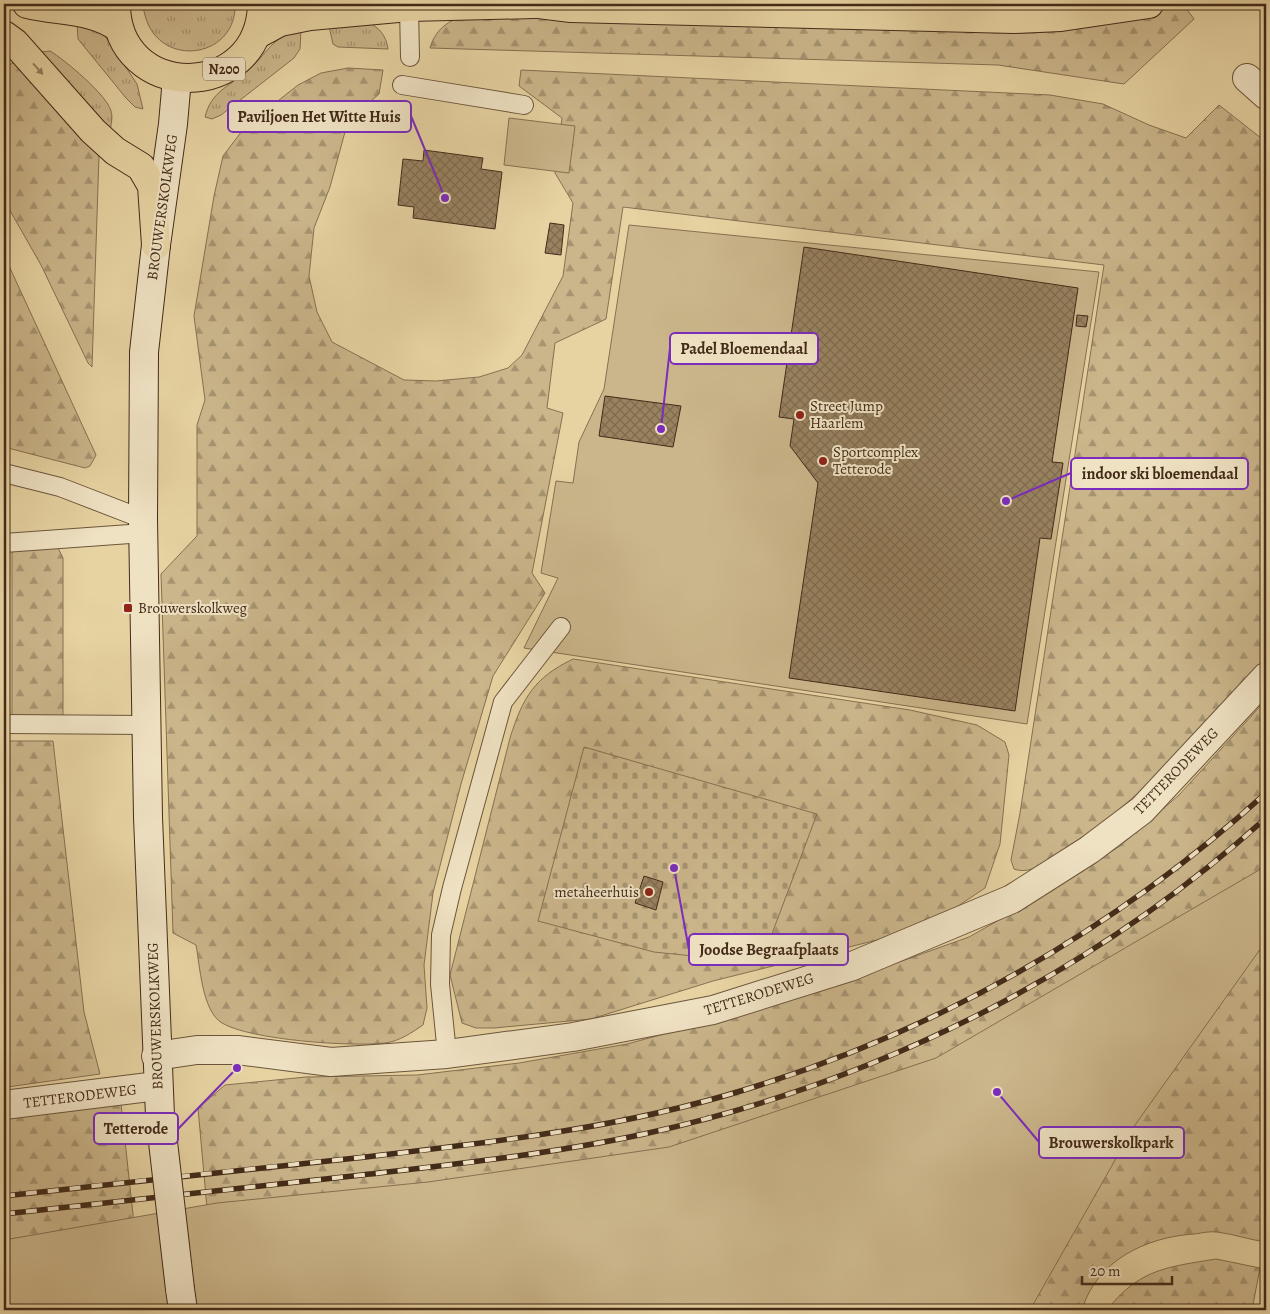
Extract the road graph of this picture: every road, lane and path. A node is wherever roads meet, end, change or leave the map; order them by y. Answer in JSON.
{"nodes":[{"id":1,"x":27,"y":4,"type":"edge"},
{"id":2,"x":262,"y":4,"type":"edge"},
{"id":3,"x":534,"y":4,"type":"edge"},
{"id":4,"x":539,"y":4,"type":"edge"},
{"id":5,"x":1149,"y":4,"type":"edge"},
{"id":6,"x":409,"y":7,"type":"junction"},
{"id":7,"x":118,"y":16,"type":"edge"},
{"id":8,"x":4,"y":35,"type":"edge"},
{"id":9,"x":256,"y":35,"type":"junction"},
{"id":10,"x":410,"y":57,"type":"dead end"},
{"id":11,"x":177,"y":78,"type":"junction"},
{"id":12,"x":402,"y":86,"type":"dead end"},
{"id":13,"x":524,"y":105,"type":"dead end"},
{"id":14,"x":156,"y":245,"type":"junction"},
{"id":15,"x":4,"y":473,"type":"edge"},
{"id":16,"x":144,"y":526,"type":"junction"},
{"id":17,"x":4,"y":543,"type":"edge"},
{"id":18,"x":561,"y":627,"type":"dead end"},
{"id":19,"x":1266,"y":677,"type":"edge"},
{"id":20,"x":4,"y":724,"type":"edge"},
{"id":21,"x":147,"y":725,"type":"junction"},
{"id":22,"x":447,"y":1054,"type":"junction"},
{"id":23,"x":156,"y":1056,"type":"junction"},
{"id":24,"x":157,"y":1086,"type":"junction"},
{"id":25,"x":4,"y":1105,"type":"edge"},
{"id":26,"x":182,"y":1300,"type":"edge"}],
"edges":[{"from":1,"to":7,"type":"main road","number":"N200"},
{"from":2,"to":9,"type":"main road","number":"N200"},
{"from":3,"to":6,"type":"main road","number":"N200"},
{"from":4,"to":5,"type":"main road"},
{"from":6,"to":9,"type":"main road","number":"N200"},
{"from":6,"to":10,"type":"lane"},
{"from":7,"to":11,"type":"main road","number":"N200"},
{"from":8,"to":14,"type":"main road","one_way":true},
{"from":9,"to":11,"type":"main road","number":"N200"},
{"from":11,"to":14,"type":"street","name":"BROUWERSKOLKWEG"},
{"from":12,"to":13,"type":"lane"},
{"from":14,"to":16,"type":"street","name":"BROUWERSKOLKWEG"},
{"from":15,"to":16,"type":"lane"},
{"from":16,"to":17,"type":"lane"},
{"from":16,"to":21,"type":"street","name":"BROUWERSKOLKWEG"},
{"from":18,"to":22,"type":"lane"},
{"from":19,"to":22,"type":"street","name":"TETTERODEWEG"},
{"from":20,"to":21,"type":"lane"},
{"from":21,"to":23,"type":"street","name":"BROUWERSKOLKWEG"},
{"from":22,"to":23,"type":"street","name":"TETTERODEWEG"},
{"from":23,"to":24,"type":"street","name":"BROUWERSKOLKWEG"},
{"from":24,"to":25,"type":"street","name":"TETTERODEWEG"},
{"from":24,"to":26,"type":"street","name":"BROUWERSKOLKWEG","bridge":true}]}
